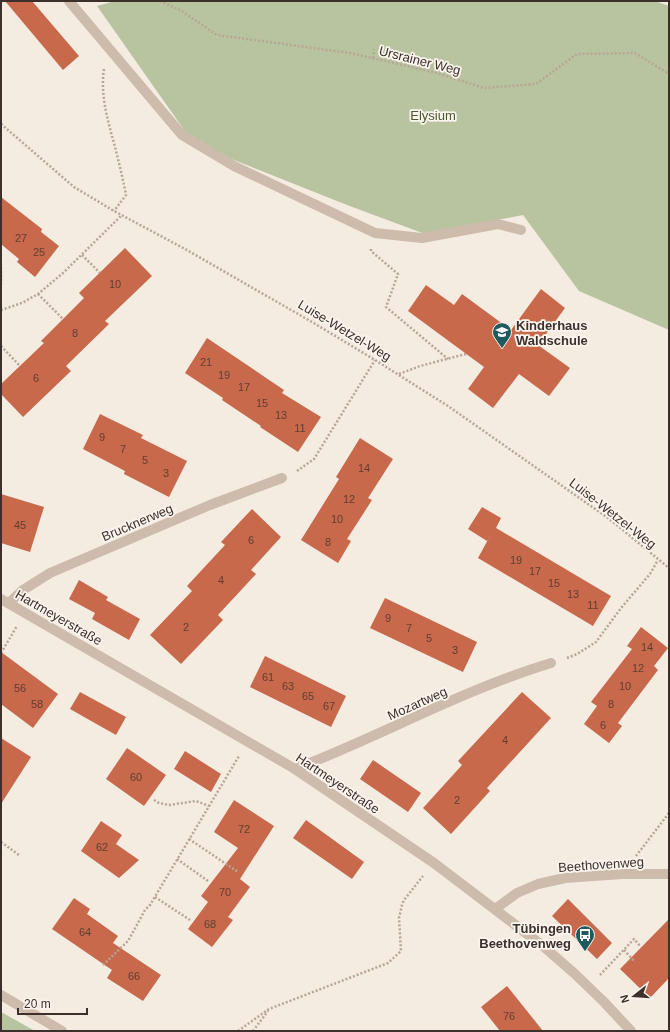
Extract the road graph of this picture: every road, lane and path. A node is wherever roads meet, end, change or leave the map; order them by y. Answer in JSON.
{"nodes":[{"id":1,"x":69,"y":1,"type":"edge"},
{"id":2,"x":160,"y":1,"type":"edge"},
{"id":3,"x":107,"y":46,"type":"junction"},
{"id":4,"x":374,"y":49,"type":"dead end"},
{"id":5,"x":373,"y":58,"type":"junction"},
{"id":6,"x":669,"y":74,"type":"edge"},
{"id":7,"x":1,"y":124,"type":"edge"},
{"id":8,"x":114,"y":211,"type":"junction"},
{"id":9,"x":122,"y":215,"type":"junction"},
{"id":10,"x":521,"y":230,"type":"dead end"},
{"id":11,"x":375,"y":233,"type":"junction"},
{"id":12,"x":82,"y":255,"type":"junction"},
{"id":13,"x":1,"y":267,"type":"edge"},
{"id":14,"x":100,"y":273,"type":"dead end"},
{"id":15,"x":1,"y":284,"type":"edge"},
{"id":16,"x":38,"y":294,"type":"junction"},
{"id":17,"x":1,"y":310,"type":"edge"},
{"id":18,"x":63,"y":319,"type":"dead end"},
{"id":19,"x":1,"y":346,"type":"edge"},
{"id":20,"x":466,"y":354,"type":"dead end"},
{"id":21,"x":448,"y":359,"type":"junction"},
{"id":22,"x":375,"y":360,"type":"junction"},
{"id":23,"x":20,"y":366,"type":"dead end"},
{"id":24,"x":399,"y":374,"type":"junction"},
{"id":25,"x":282,"y":478,"type":"joint"},
{"id":26,"x":658,"y":560,"type":"junction"},
{"id":27,"x":669,"y":568,"type":"edge"},
{"id":28,"x":5,"y":601,"type":"edge"},
{"id":29,"x":25,"y":612,"type":"junction"},
{"id":30,"x":1,"y":653,"type":"edge"},
{"id":31,"x":551,"y":663,"type":"joint"},
{"id":32,"x":247,"y":742,"type":"junction"},
{"id":33,"x":295,"y":769,"type":"junction"},
{"id":34,"x":154,"y":800,"type":"dead end"},
{"id":35,"x":209,"y":806,"type":"junction"},
{"id":36,"x":669,"y":814,"type":"edge"},
{"id":37,"x":189,"y":839,"type":"junction"},
{"id":38,"x":1,"y":842,"type":"edge"},
{"id":39,"x":19,"y":855,"type":"dead end"},
{"id":40,"x":177,"y":859,"type":"junction"},
{"id":41,"x":238,"y":872,"type":"dead end"},
{"id":42,"x":622,"y":874,"type":"junction"},
{"id":43,"x":669,"y":874,"type":"edge"},
{"id":44,"x":208,"y":881,"type":"dead end"},
{"id":45,"x":412,"y":890,"type":"dead end"},
{"id":46,"x":155,"y":897,"type":"junction"},
{"id":47,"x":495,"y":909,"type":"junction"},
{"id":48,"x":190,"y":920,"type":"dead end"},
{"id":49,"x":641,"y":948,"type":"dead end"},
{"id":50,"x":624,"y":950,"type":"junction"},
{"id":51,"x":635,"y":962,"type":"dead end"},
{"id":52,"x":610,"y":964,"type":"dead end"},
{"id":53,"x":103,"y":965,"type":"dead end"},
{"id":54,"x":1,"y":995,"type":"edge"},
{"id":55,"x":269,"y":1009,"type":"junction"},
{"id":56,"x":62,"y":1031,"type":"edge"},
{"id":57,"x":238,"y":1031,"type":"edge"},
{"id":58,"x":253,"y":1031,"type":"edge"},
{"id":59,"x":631,"y":1031,"type":"edge"}],
"edges":[{"from":1,"to":3,"type":"street"},
{"from":2,"to":5,"type":"path","name":"Ursrainer Weg"},
{"from":3,"to":8,"type":"path"},
{"from":3,"to":11,"type":"street"},
{"from":4,"to":5,"type":"path"},
{"from":5,"to":6,"type":"path","name":"Ursrainer Weg"},
{"from":7,"to":8,"type":"path","name":"Luise-Wetzel-Weg"},
{"from":8,"to":9,"type":"path","name":"Luise-Wetzel-Weg"},
{"from":9,"to":12,"type":"path"},
{"from":9,"to":22,"type":"path","name":"Luise-Wetzel-Weg"},
{"from":10,"to":11,"type":"street"},
{"from":11,"to":21,"type":"path"},
{"from":12,"to":14,"type":"path"},
{"from":12,"to":16,"type":"path"},
{"from":13,"to":15,"type":"path"},
{"from":16,"to":17,"type":"path"},
{"from":16,"to":18,"type":"path"},
{"from":19,"to":23,"type":"path"},
{"from":20,"to":21,"type":"path"},
{"from":21,"to":24,"type":"path"},
{"from":22,"to":24,"type":"path","name":"Luise-Wetzel-Weg"},
{"from":22,"to":25,"type":"path"},
{"from":24,"to":26,"type":"path","name":"Luise-Wetzel-Weg"},
{"from":25,"to":28,"type":"street","name":"Brucknerweg"},
{"from":26,"to":27,"type":"path","name":"Luise-Wetzel-Weg"},
{"from":26,"to":31,"type":"path"},
{"from":28,"to":29,"type":"street","name":"Hartmeyerstraße"},
{"from":29,"to":30,"type":"path"},
{"from":29,"to":32,"type":"street","name":"Hartmeyerstraße"},
{"from":31,"to":33,"type":"street","name":"Mozartweg"},
{"from":32,"to":33,"type":"street","name":"Hartmeyerstraße"},
{"from":32,"to":35,"type":"path"},
{"from":33,"to":47,"type":"street","name":"Hartmeyerstraße"},
{"from":34,"to":35,"type":"path"},
{"from":35,"to":37,"type":"path"},
{"from":36,"to":42,"type":"path"},
{"from":37,"to":40,"type":"path"},
{"from":37,"to":41,"type":"path"},
{"from":38,"to":39,"type":"path"},
{"from":40,"to":44,"type":"path"},
{"from":40,"to":46,"type":"path"},
{"from":42,"to":43,"type":"street","name":"Beethovenweg"},
{"from":42,"to":47,"type":"street","name":"Beethovenweg"},
{"from":45,"to":55,"type":"path"},
{"from":46,"to":48,"type":"path"},
{"from":46,"to":53,"type":"path"},
{"from":47,"to":59,"type":"street","name":"Hartmeyerstraße"},
{"from":49,"to":50,"type":"path"},
{"from":50,"to":51,"type":"path"},
{"from":50,"to":52,"type":"path"},
{"from":54,"to":56,"type":"street"},
{"from":55,"to":57,"type":"path"},
{"from":55,"to":58,"type":"path"}]}
